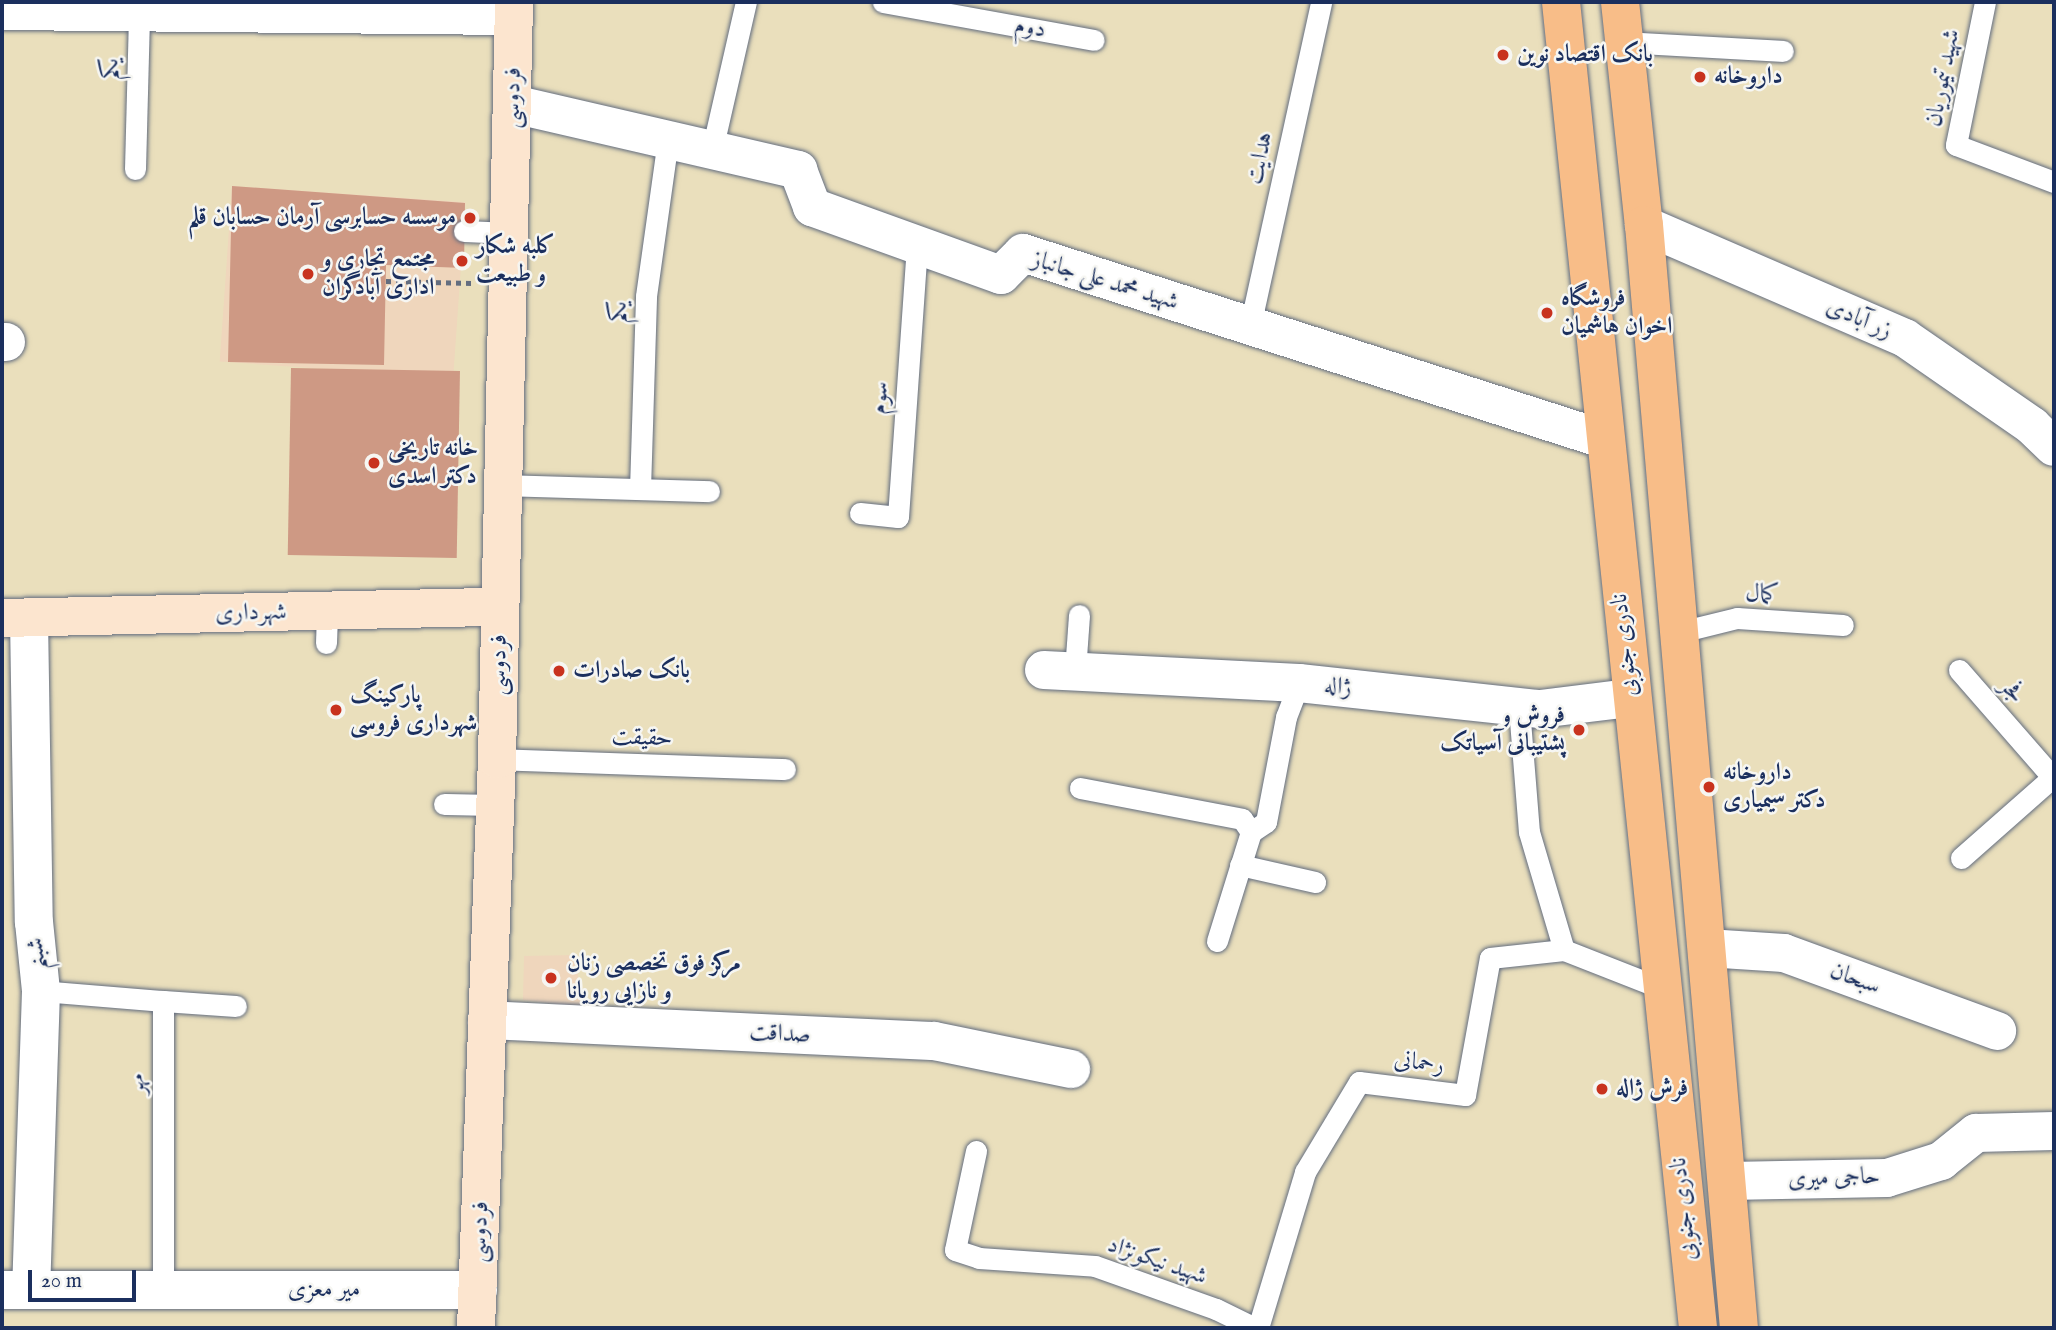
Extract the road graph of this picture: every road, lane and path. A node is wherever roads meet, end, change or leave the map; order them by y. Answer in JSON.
{"nodes":[{"id":1,"x":746,"y":2,"type":"edge"},
{"id":2,"x":883,"y":2,"type":"edge"},
{"id":3,"x":1321,"y":2,"type":"edge"},
{"id":4,"x":1561,"y":2,"type":"edge"},
{"id":5,"x":1620,"y":2,"type":"edge"},
{"id":6,"x":1985,"y":2,"type":"edge"},
{"id":7,"x":161,"y":9,"type":"edge"},
{"id":8,"x":514,"y":9,"type":"edge"},
{"id":9,"x":2,"y":11,"type":"edge"},
{"id":10,"x":1094,"y":40,"type":"dead end"},
{"id":11,"x":1624,"y":42,"type":"junction"},
{"id":12,"x":1783,"y":51,"type":"dead end"},
{"id":13,"x":513,"y":104,"type":"junction"},
{"id":14,"x":668,"y":140,"type":"junction"},
{"id":15,"x":712,"y":150,"type":"junction"},
{"id":16,"x":135,"y":169,"type":"dead end"},
{"id":17,"x":2054,"y":182,"type":"edge"},
{"id":18,"x":1644,"y":225,"type":"junction"},
{"id":19,"x":464,"y":231,"type":"dead end"},
{"id":20,"x":510,"y":233,"type":"junction"},
{"id":21,"x":918,"y":246,"type":"junction"},
{"id":22,"x":386,"y":281,"type":"dead end"},
{"id":23,"x":508,"y":284,"type":"junction"},
{"id":24,"x":1250,"y":326,"type":"junction"},
{"id":25,"x":1603,"y":439,"type":"junction"},
{"id":26,"x":2054,"y":447,"type":"edge"},
{"id":27,"x":503,"y":485,"type":"junction"},
{"id":28,"x":640,"y":489,"type":"junction"},
{"id":29,"x":709,"y":491,"type":"dead end"},
{"id":30,"x":860,"y":513,"type":"dead end"},
{"id":31,"x":500,"y":607,"type":"junction"},
{"id":32,"x":1079,"y":615,"type":"dead end"},
{"id":33,"x":15,"y":618,"type":"edge"},
{"id":34,"x":1843,"y":625,"type":"dead end"},
{"id":35,"x":1680,"y":632,"type":"junction"},
{"id":36,"x":1060,"y":670,"type":"joint"},
{"id":37,"x":1958,"y":670,"type":"dead end"},
{"id":38,"x":1299,"y":683,"type":"junction"},
{"id":39,"x":1630,"y":698,"type":"junction"},
{"id":40,"x":1519,"y":708,"type":"junction"},
{"id":41,"x":497,"y":759,"type":"junction"},
{"id":42,"x":785,"y":769,"type":"dead end"},
{"id":43,"x":2053,"y":778,"type":"edge"},
{"id":44,"x":1080,"y":788,"type":"dead end"},
{"id":45,"x":444,"y":804,"type":"dead end"},
{"id":46,"x":495,"y":805,"type":"junction"},
{"id":47,"x":1251,"y":832,"type":"junction"},
{"id":48,"x":1961,"y":858,"type":"dead end"},
{"id":49,"x":1240,"y":865,"type":"junction"},
{"id":50,"x":18,"y":878,"type":"edge"},
{"id":51,"x":1315,"y":882,"type":"dead end"},
{"id":52,"x":1217,"y":941,"type":"dead end"},
{"id":53,"x":1707,"y":948,"type":"junction"},
{"id":54,"x":1564,"y":950,"type":"junction"},
{"id":55,"x":1661,"y":988,"type":"junction"},
{"id":56,"x":41,"y":991,"type":"junction"},
{"id":57,"x":163,"y":1001,"type":"junction"},
{"id":58,"x":236,"y":1006,"type":"dead end"},
{"id":59,"x":487,"y":1020,"type":"junction"},
{"id":60,"x":1997,"y":1031,"type":"dead end"},
{"id":61,"x":1071,"y":1069,"type":"dead end"},
{"id":62,"x":2054,"y":1131,"type":"edge"},
{"id":63,"x":976,"y":1151,"type":"dead end"},
{"id":64,"x":1728,"y":1181,"type":"junction"},
{"id":65,"x":1736,"y":1277,"type":"junction"},
{"id":66,"x":1693,"y":1288,"type":"junction"},
{"id":67,"x":16,"y":1290,"type":"edge"},
{"id":68,"x":163,"y":1290,"type":"junction"},
{"id":69,"x":478,"y":1290,"type":"junction"},
{"id":70,"x":1213,"y":1319,"type":"edge"},
{"id":71,"x":476,"y":1328,"type":"edge"},
{"id":72,"x":1256,"y":1328,"type":"edge"},
{"id":73,"x":1689,"y":1328,"type":"edge"},
{"id":74,"x":1698,"y":1328,"type":"edge"},
{"id":75,"x":1739,"y":1328,"type":"edge"},
{"id":76,"x":1751,"y":1328,"type":"edge"}],
"edges":[{"from":1,"to":15,"type":"lane"},
{"from":2,"to":10,"type":"lane","name":"دوم"},
{"from":3,"to":24,"type":"lane","name":"هدایت"},
{"from":4,"to":25,"type":"main road","name":"نادری جنوبی"},
{"from":5,"to":11,"type":"main road","name":"نادری جنوبی"},
{"from":6,"to":17,"type":"lane","name":"شهید تیموریان"},
{"from":7,"to":8,"type":"street"},
{"from":7,"to":9,"type":"street"},
{"from":7,"to":16,"type":"lane","name":"یکم"},
{"from":8,"to":13,"type":"main road","name":"فردوسی"},
{"from":11,"to":12,"type":"lane"},
{"from":11,"to":18,"type":"main road","name":"نادری جنوبی"},
{"from":13,"to":14,"type":"street","name":"شهید محمد علی جانباز"},
{"from":13,"to":20,"type":"main road","name":"فردوسی"},
{"from":14,"to":15,"type":"street","name":"شهید محمد علی جانباز"},
{"from":14,"to":28,"type":"lane","name":"یکم"},
{"from":15,"to":21,"type":"street","name":"شهید محمد علی جانباز"},
{"from":18,"to":26,"type":"street","name":"زر آبادی"},
{"from":18,"to":35,"type":"main road","name":"نادری جنوبی"},
{"from":19,"to":20,"type":"lane"},
{"from":20,"to":23,"type":"main road","name":"فردوسی"},
{"from":21,"to":24,"type":"street","name":"شهید محمد علی جانباز"},
{"from":21,"to":30,"type":"lane","name":"سوم"},
{"from":22,"to":23,"type":"path"},
{"from":23,"to":27,"type":"main road","name":"فردوسی"},
{"from":24,"to":25,"type":"street","name":"شهید محمد علی جانباز"},
{"from":25,"to":39,"type":"main road","name":"نادری جنوبی"},
{"from":27,"to":28,"type":"lane"},
{"from":27,"to":31,"type":"main road","name":"فردوسی"},
{"from":28,"to":29,"type":"lane"},
{"from":31,"to":33,"type":"main road","name":"شهرداری"},
{"from":31,"to":41,"type":"main road","name":"فردوسی"},
{"from":32,"to":36,"type":"lane"},
{"from":33,"to":50,"type":"street","name":"شبنم"},
{"from":34,"to":35,"type":"lane","name":"کمال"},
{"from":35,"to":53,"type":"main road","name":"نادری جنوبی"},
{"from":36,"to":38,"type":"street","name":"ژاله"},
{"from":37,"to":43,"type":"lane","name":"فجر"},
{"from":38,"to":40,"type":"street","name":"ژاله"},
{"from":38,"to":47,"type":"lane"},
{"from":39,"to":40,"type":"street","name":"ژاله"},
{"from":39,"to":55,"type":"main road","name":"نادری جنوبی"},
{"from":40,"to":54,"type":"lane"},
{"from":41,"to":42,"type":"lane","name":"حقیقت"},
{"from":41,"to":46,"type":"main road","name":"فردوسی"},
{"from":43,"to":48,"type":"lane"},
{"from":44,"to":47,"type":"lane"},
{"from":45,"to":46,"type":"lane"},
{"from":46,"to":59,"type":"main road","name":"فردوسی"},
{"from":47,"to":49,"type":"lane"},
{"from":49,"to":51,"type":"lane"},
{"from":49,"to":52,"type":"lane"},
{"from":50,"to":56,"type":"street","name":"شبنم"},
{"from":53,"to":60,"type":"street","name":"سبحان"},
{"from":53,"to":64,"type":"main road","name":"نادری جنوبی"},
{"from":54,"to":55,"type":"lane","name":"رحمانی"},
{"from":54,"to":72,"type":"lane","name":"رحمانی"},
{"from":55,"to":66,"type":"main road","name":"نادری جنوبی"},
{"from":56,"to":57,"type":"lane"},
{"from":56,"to":67,"type":"street","name":"شبنم"},
{"from":57,"to":58,"type":"lane"},
{"from":57,"to":68,"type":"lane","name":"مهر"},
{"from":59,"to":61,"type":"street","name":"صداقت"},
{"from":59,"to":69,"type":"main road","name":"فردوسی"},
{"from":62,"to":64,"type":"street","name":"حاجی میری"},
{"from":63,"to":70,"type":"lane","name":"شهید نیکونژاد"},
{"from":64,"to":65,"type":"main road","name":"نادری جنوبی"},
{"from":65,"to":75,"type":"main road","name":"نادری جنوبی"},
{"from":65,"to":76,"type":"main road","name":"نادری جنوبی"},
{"from":66,"to":73,"type":"main road","name":"نادری جنوبی"},
{"from":66,"to":74,"type":"main road","name":"نادری جنوبی"},
{"from":67,"to":68,"type":"street","name":"میر معزی"},
{"from":68,"to":69,"type":"street","name":"میر معزی"},
{"from":69,"to":71,"type":"main road","name":"فردوسی"},
{"from":70,"to":72,"type":"lane","name":"شهید نیکونژاد"}]}
